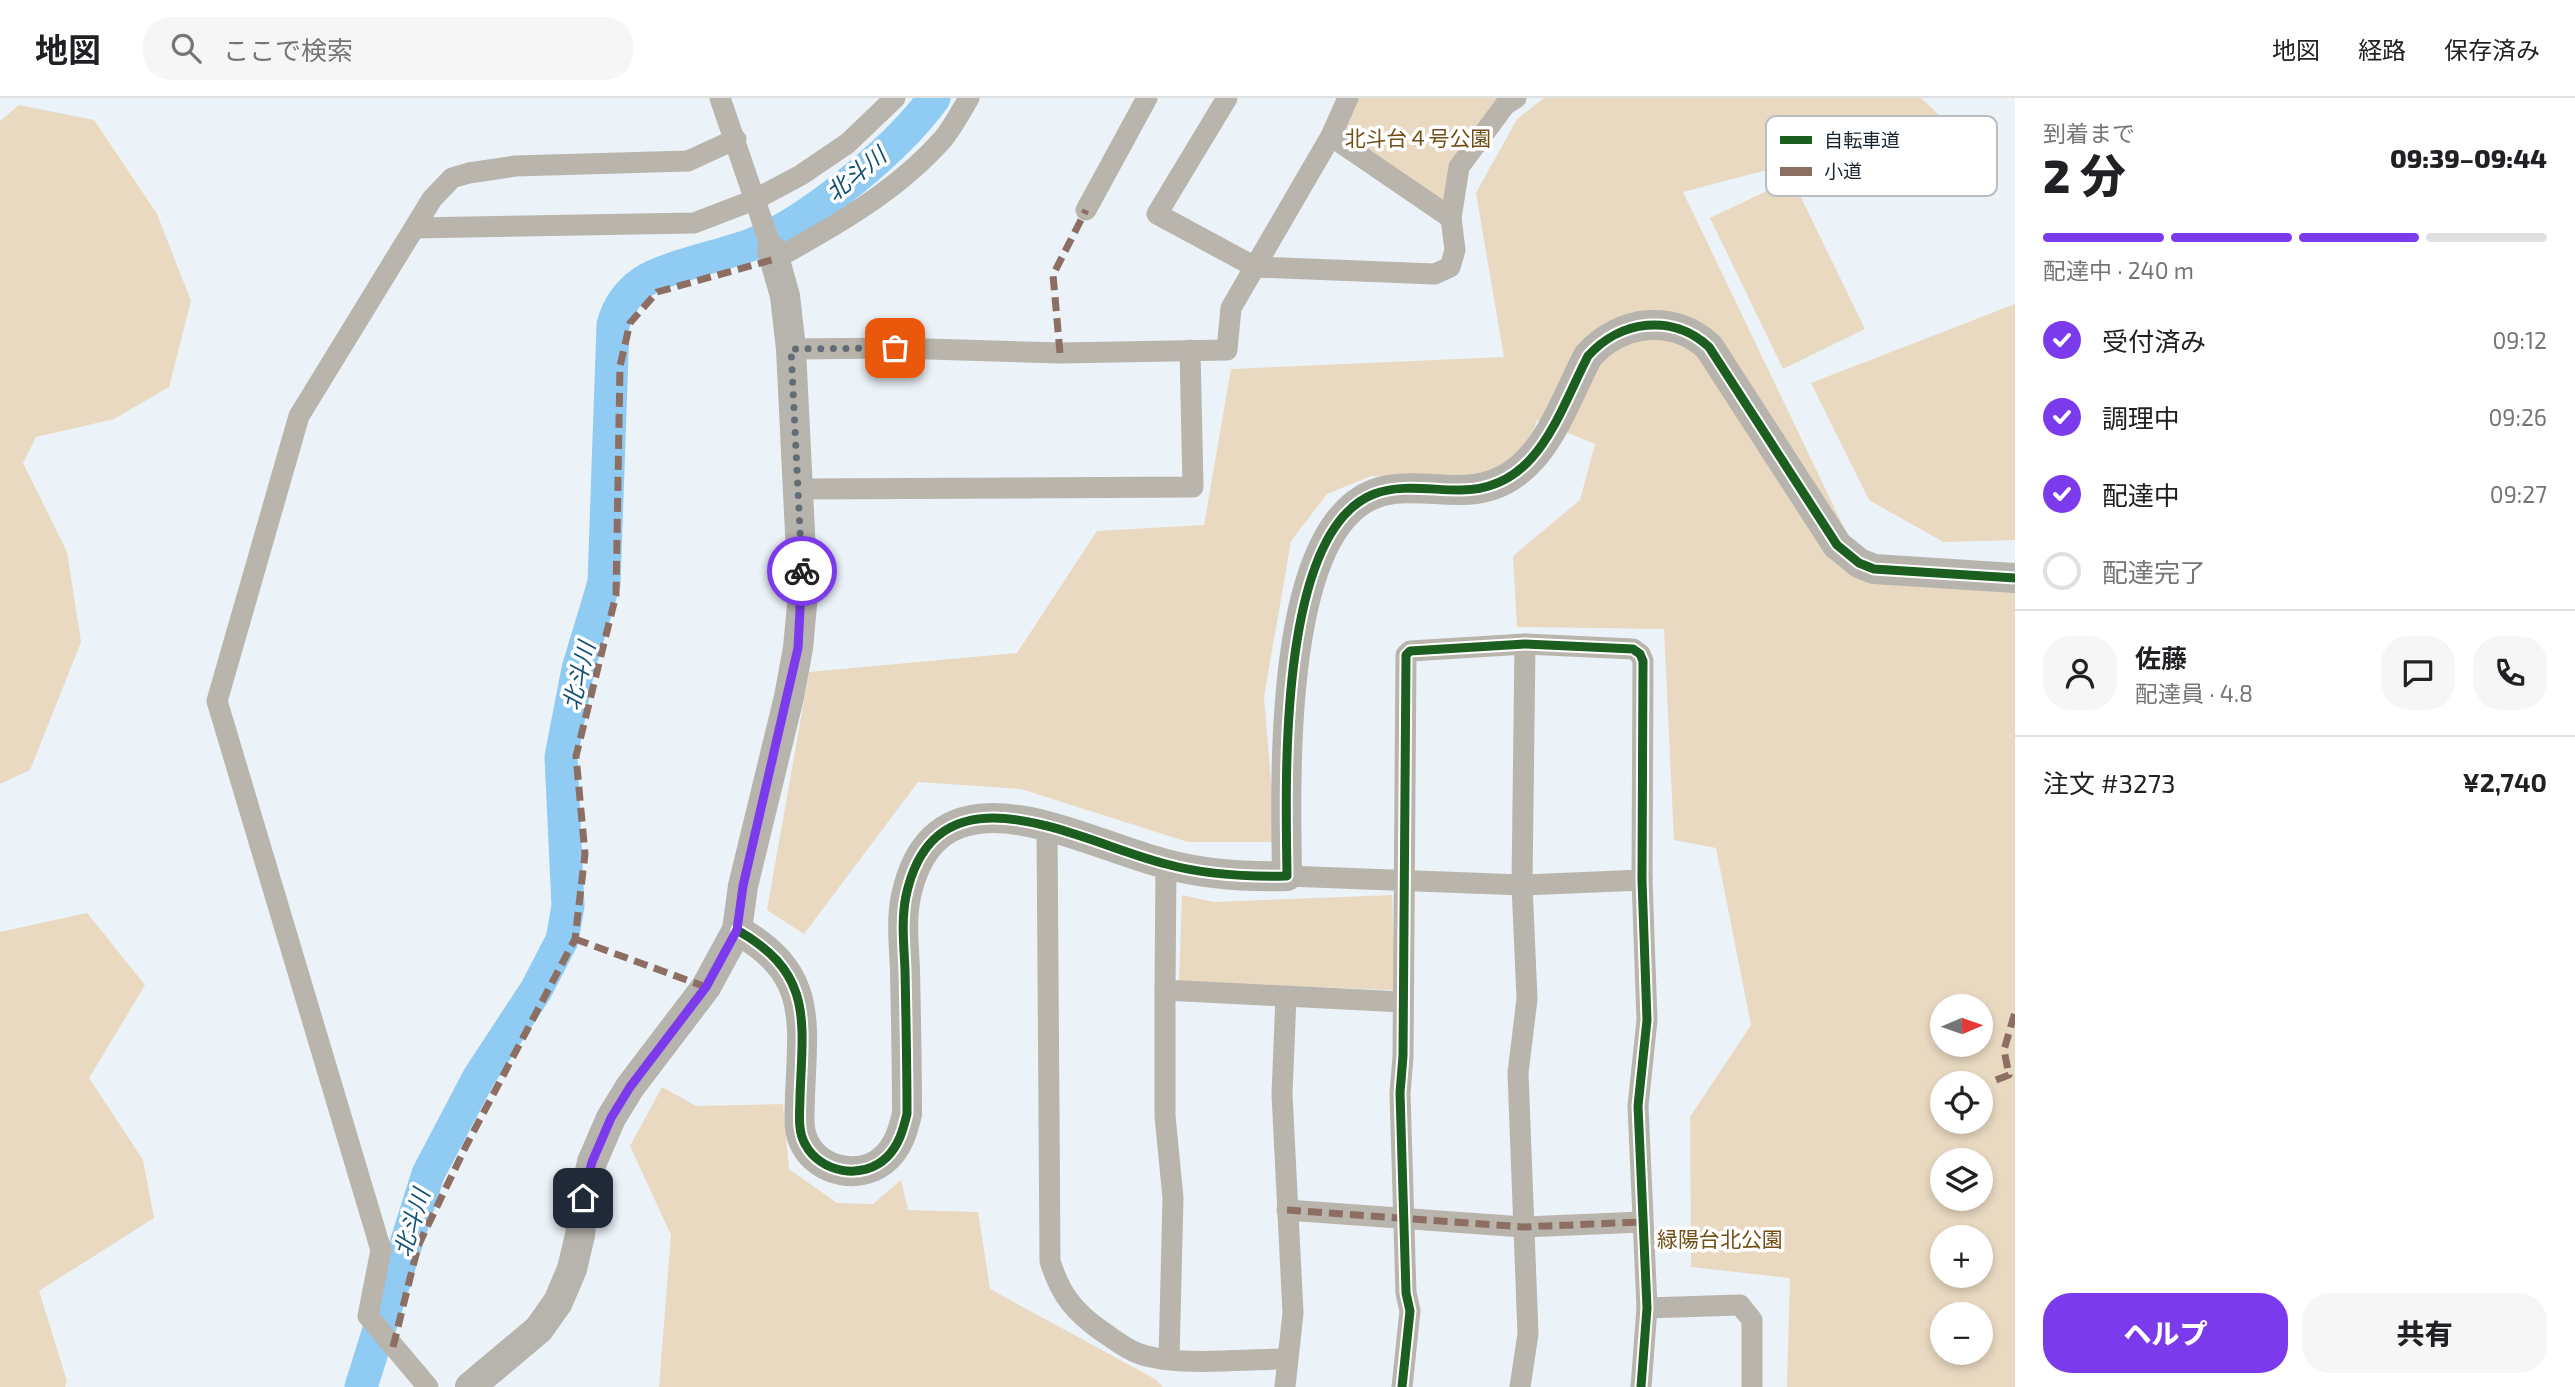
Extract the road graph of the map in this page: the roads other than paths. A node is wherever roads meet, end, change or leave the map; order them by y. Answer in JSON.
{"nodes":[{"id":1,"x":895,"y":98,"type":"edge"},
{"id":2,"x":969,"y":98,"type":"edge"},
{"id":3,"x":1147,"y":98,"type":"edge"},
{"id":4,"x":1227,"y":98,"type":"edge"},
{"id":5,"x":1348,"y":98,"type":"edge"},
{"id":6,"x":1516,"y":98,"type":"edge"},
{"id":7,"x":723,"y":99,"type":"edge"},
{"id":8,"x":1331,"y":136,"type":"junction"},
{"id":9,"x":736,"y":139,"type":"junction"},
{"id":10,"x":756,"y":206,"type":"junction"},
{"id":11,"x":1086,"y":210,"type":"dead end"},
{"id":12,"x":1451,"y":218,"type":"junction"},
{"id":13,"x":415,"y":228,"type":"junction"},
{"id":14,"x":774,"y":254,"type":"junction"},
{"id":15,"x":1255,"y":267,"type":"junction"},
{"id":16,"x":791,"y":349,"type":"junction"},
{"id":17,"x":1190,"y":350,"type":"junction"},
{"id":18,"x":799,"y":489,"type":"junction"},
{"id":19,"x":2015,"y":578,"type":"edge"},
{"id":20,"x":1525,"y":644,"type":"junction"},
{"id":21,"x":1047,"y":826,"type":"junction"},
{"id":22,"x":1166,"y":864,"type":"junction"},
{"id":23,"x":1287,"y":876,"type":"junction"},
{"id":24,"x":1404,"y":879,"type":"junction"},
{"id":25,"x":1642,"y":880,"type":"junction"},
{"id":26,"x":1522,"y":885,"type":"junction"},
{"id":27,"x":737,"y":930,"type":"junction"},
{"id":28,"x":1165,"y":990,"type":"junction"},
{"id":29,"x":1286,"y":997,"type":"junction"},
{"id":30,"x":1403,"y":1002,"type":"junction"},
{"id":31,"x":1287,"y":1210,"type":"junction"},
{"id":32,"x":1405,"y":1220,"type":"junction"},
{"id":33,"x":1642,"y":1222,"type":"junction"},
{"id":34,"x":1523,"y":1227,"type":"junction"},
{"id":35,"x":1647,"y":1308,"type":"junction"},
{"id":36,"x":1169,"y":1359,"type":"junction"},
{"id":37,"x":1286,"y":1359,"type":"junction"},
{"id":38,"x":428,"y":1387,"type":"edge"},
{"id":39,"x":470,"y":1387,"type":"edge"},
{"id":40,"x":1285,"y":1387,"type":"edge"},
{"id":41,"x":1402,"y":1387,"type":"edge"},
{"id":42,"x":1520,"y":1387,"type":"edge"},
{"id":43,"x":1641,"y":1387,"type":"edge"},
{"id":44,"x":1752,"y":1387,"type":"edge"}],
"edges":[{"from":1,"to":10,"type":"street"},
{"from":2,"to":14,"type":"street"},
{"from":3,"to":11,"type":"street"},
{"from":4,"to":15,"type":"street"},
{"from":5,"to":8,"type":"street"},
{"from":6,"to":12,"type":"street"},
{"from":7,"to":9,"type":"street"},
{"from":8,"to":12,"type":"street"},
{"from":8,"to":15,"type":"street"},
{"from":9,"to":10,"type":"street"},
{"from":9,"to":13,"type":"street"},
{"from":10,"to":13,"type":"street"},
{"from":10,"to":14,"type":"street"},
{"from":12,"to":15,"type":"street"},
{"from":13,"to":38,"type":"street"},
{"from":14,"to":16,"type":"street"},
{"from":15,"to":17,"type":"street"},
{"from":16,"to":17,"type":"street"},
{"from":16,"to":18,"type":"street"},
{"from":17,"to":18,"type":"street"},
{"from":18,"to":27,"type":"street"},
{"from":19,"to":23,"type":"street"},
{"from":20,"to":24,"type":"street"},
{"from":20,"to":25,"type":"street"},
{"from":20,"to":26,"type":"street"},
{"from":21,"to":22,"type":"street"},
{"from":21,"to":27,"type":"street"},
{"from":21,"to":36,"type":"street"},
{"from":22,"to":23,"type":"street"},
{"from":22,"to":28,"type":"street"},
{"from":23,"to":24,"type":"street"},
{"from":24,"to":26,"type":"street"},
{"from":24,"to":30,"type":"street"},
{"from":25,"to":26,"type":"street"},
{"from":25,"to":33,"type":"street"},
{"from":26,"to":34,"type":"street"},
{"from":27,"to":39,"type":"street"},
{"from":28,"to":29,"type":"street"},
{"from":28,"to":36,"type":"street"},
{"from":29,"to":30,"type":"street"},
{"from":29,"to":31,"type":"street"},
{"from":30,"to":32,"type":"street"},
{"from":31,"to":32,"type":"street"},
{"from":31,"to":37,"type":"street"},
{"from":32,"to":34,"type":"street"},
{"from":32,"to":41,"type":"street"},
{"from":33,"to":34,"type":"street"},
{"from":33,"to":35,"type":"street"},
{"from":34,"to":42,"type":"street"},
{"from":35,"to":43,"type":"street"},
{"from":35,"to":44,"type":"street"},
{"from":36,"to":37,"type":"street"},
{"from":37,"to":40,"type":"street"}]}
